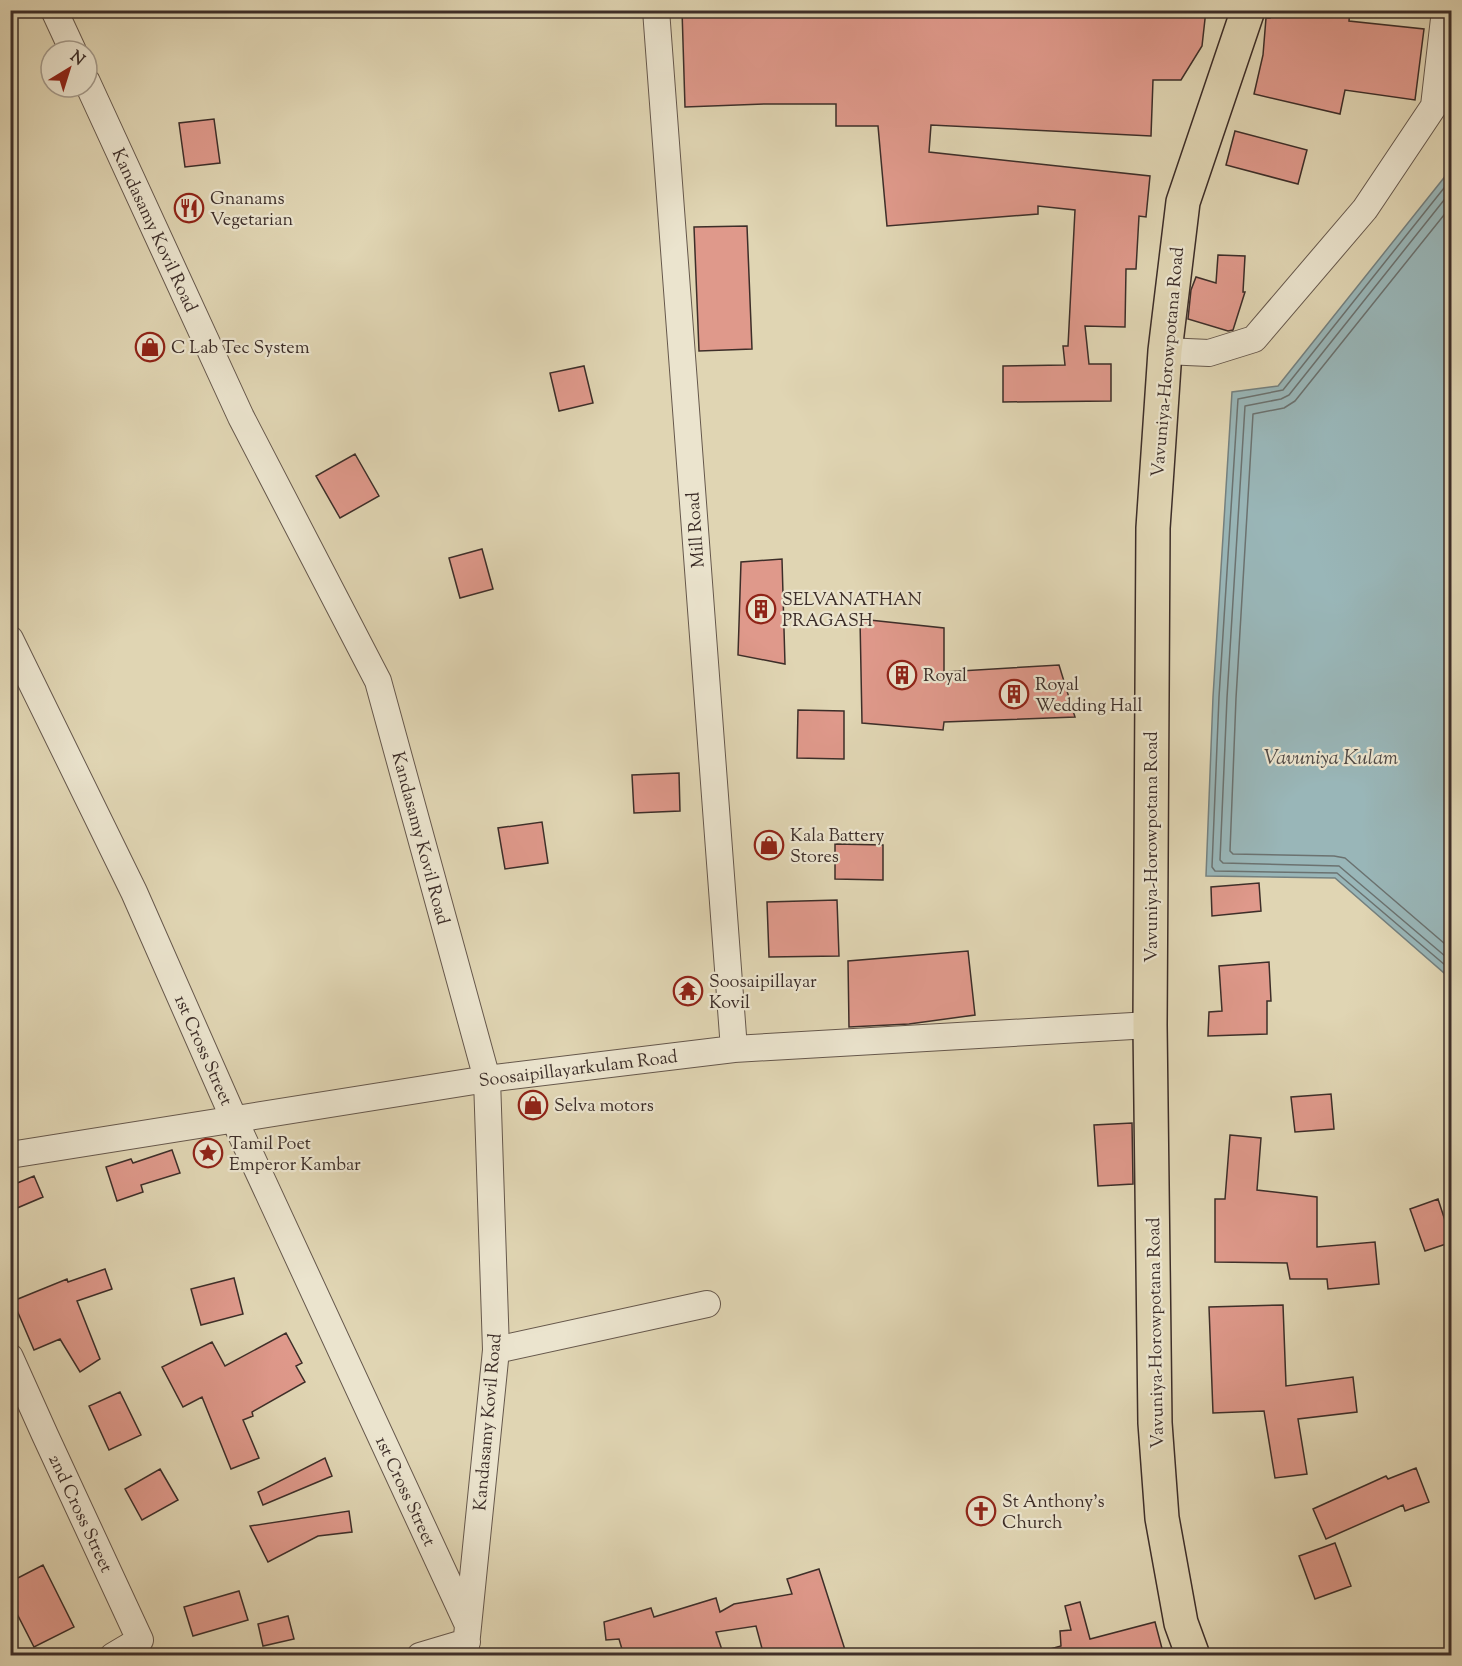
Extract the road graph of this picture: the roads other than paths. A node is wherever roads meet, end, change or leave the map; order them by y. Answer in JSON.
{"nodes":[{"id":1,"x":54,"y":10,"type":"edge"},
{"id":2,"x":656,"y":10,"type":"edge"},
{"id":3,"x":1248,"y":10,"type":"edge"},
{"id":4,"x":1445,"y":10,"type":"edge"},
{"id":5,"x":67,"y":39,"type":"edge"},
{"id":6,"x":95,"y":99,"type":"edge"},
{"id":7,"x":1165,"y":351,"type":"junction"},
{"id":8,"x":10,"y":639,"type":"edge"},
{"id":9,"x":1150,"y":1025,"type":"junction"},
{"id":10,"x":734,"y":1049,"type":"junction"},
{"id":11,"x":487,"y":1079,"type":"junction"},
{"id":12,"x":234,"y":1119,"type":"junction"},
{"id":13,"x":10,"y":1155,"type":"edge"},
{"id":14,"x":707,"y":1304,"type":"dead end"},
{"id":15,"x":496,"y":1350,"type":"junction"},
{"id":16,"x":10,"y":1357,"type":"edge"},
{"id":17,"x":467,"y":1641,"type":"edge"},
{"id":18,"x":147,"y":1648,"type":"edge"},
{"id":19,"x":113,"y":1656,"type":"edge"},
{"id":20,"x":420,"y":1656,"type":"edge"},
{"id":21,"x":1193,"y":1656,"type":"edge"}],
"edges":[{"from":1,"to":5,"type":"street"},
{"from":2,"to":10,"type":"street","name":"Mill Road"},
{"from":3,"to":7,"type":"highway","name":"Vavuniya-Horowpotana Road"},
{"from":4,"to":7,"type":"street"},
{"from":6,"to":11,"type":"street","name":"Kandasamy Kovil Road"},
{"from":7,"to":9,"type":"highway","name":"Vavuniya-Horowpotana Road"},
{"from":8,"to":12,"type":"street","name":"1st Cross Street"},
{"from":9,"to":10,"type":"street","name":"Soosaipillayarkulam Road"},
{"from":9,"to":21,"type":"highway","name":"Vavuniya-Horowpotana Road"},
{"from":10,"to":11,"type":"street","name":"Soosaipillayarkulam Road"},
{"from":11,"to":12,"type":"street","name":"Soosaipillayarkulam Road"},
{"from":11,"to":15,"type":"street","name":"Kandasamy Kovil Road"},
{"from":12,"to":13,"type":"street","name":"Soosaipillayarkulam Road"},
{"from":12,"to":17,"type":"street","name":"1st Cross Street"},
{"from":14,"to":15,"type":"street"},
{"from":15,"to":17,"type":"street","name":"Kandasamy Kovil Road"},
{"from":16,"to":18,"type":"street","name":"2nd Cross Street"},
{"from":17,"to":20,"type":"street"},
{"from":18,"to":19,"type":"street","name":"2nd Cross Street"}]}
